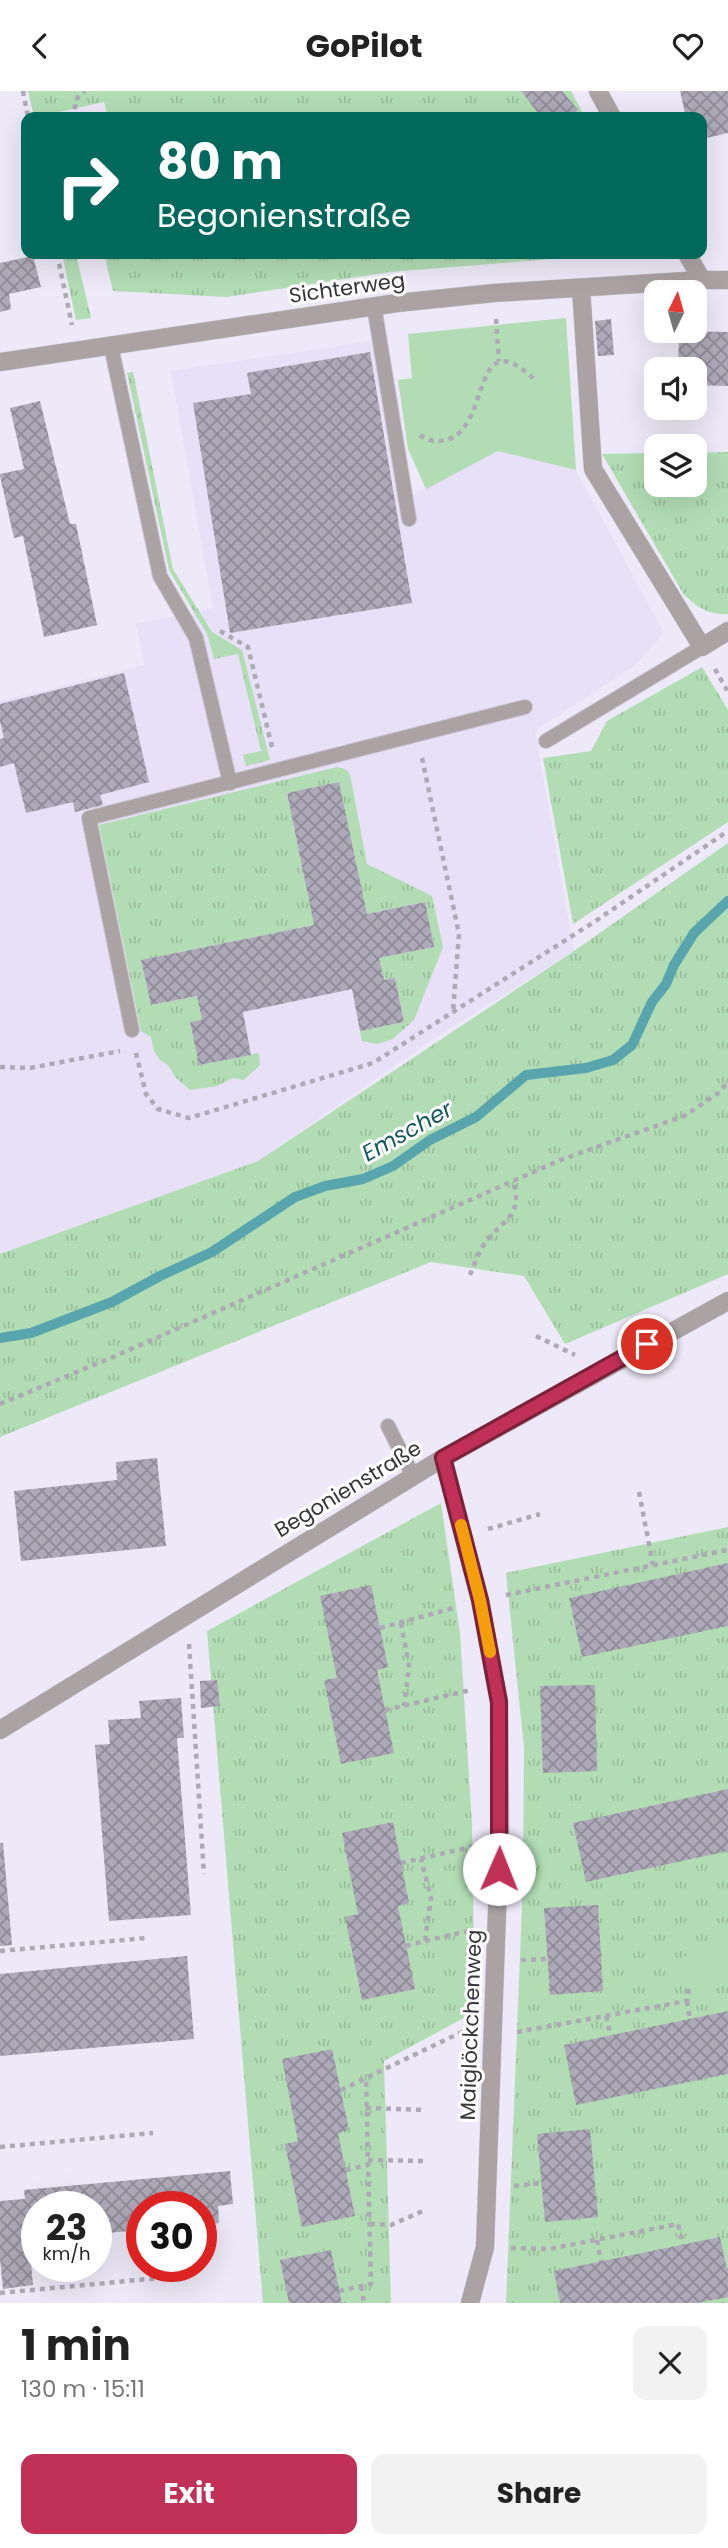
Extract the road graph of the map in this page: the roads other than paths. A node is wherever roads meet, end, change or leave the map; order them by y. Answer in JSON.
{"nodes":[{"id":1,"x":598,"y":91,"type":"edge"},
{"id":2,"x":609,"y":112,"type":"edge"},
{"id":3,"x":690,"y":259,"type":"edge"},
{"id":4,"x":702,"y":280,"type":"edge"},
{"id":5,"x":707,"y":280,"type":"edge"},
{"id":6,"x":728,"y":280,"type":"edge"},
{"id":7,"x":644,"y":284,"type":"edge"},
{"id":8,"x":581,"y":288,"type":"junction"},
{"id":9,"x":374,"y":306,"type":"junction"},
{"id":10,"x":111,"y":346,"type":"junction"},
{"id":11,"x":0,"y":362,"type":"edge"},
{"id":12,"x":409,"y":519,"type":"dead end"},
{"id":13,"x":728,"y":631,"type":"edge"},
{"id":14,"x":702,"y":647,"type":"junction"},
{"id":15,"x":525,"y":707,"type":"dead end"},
{"id":16,"x":547,"y":741,"type":"dead end"},
{"id":17,"x":230,"y":783,"type":"junction"},
{"id":18,"x":132,"y":1030,"type":"road end"},
{"id":19,"x":728,"y":1300,"type":"edge"},
{"id":20,"x":388,"y":1426,"type":"dead end"},
{"id":21,"x":443,"y":1458,"type":"junction"},
{"id":22,"x":414,"y":1476,"type":"junction"},
{"id":23,"x":0,"y":1730,"type":"edge"},
{"id":24,"x":470,"y":2303,"type":"edge"}],
"edges":[{"from":1,"to":2,"type":"street"},
{"from":3,"to":4,"type":"street"},
{"from":5,"to":6,"type":"street","name":"Sichterweg"},
{"from":7,"to":8,"type":"street","name":"Sichterweg"},
{"from":8,"to":9,"type":"street","name":"Sichterweg"},
{"from":8,"to":14,"type":"street"},
{"from":9,"to":10,"type":"street","name":"Sichterweg"},
{"from":9,"to":12,"type":"lane"},
{"from":10,"to":11,"type":"street","name":"Sichterweg"},
{"from":10,"to":17,"type":"lane"},
{"from":13,"to":14,"type":"street"},
{"from":14,"to":16,"type":"lane"},
{"from":15,"to":17,"type":"lane"},
{"from":17,"to":18,"type":"lane"},
{"from":19,"to":21,"type":"street","name":"Begonienstraße"},
{"from":20,"to":22,"type":"lane"},
{"from":21,"to":22,"type":"street","name":"Begonienstraße"},
{"from":21,"to":24,"type":"street","name":"Maiglöckchenweg"},
{"from":22,"to":23,"type":"street","name":"Begonienstraße"}]}
